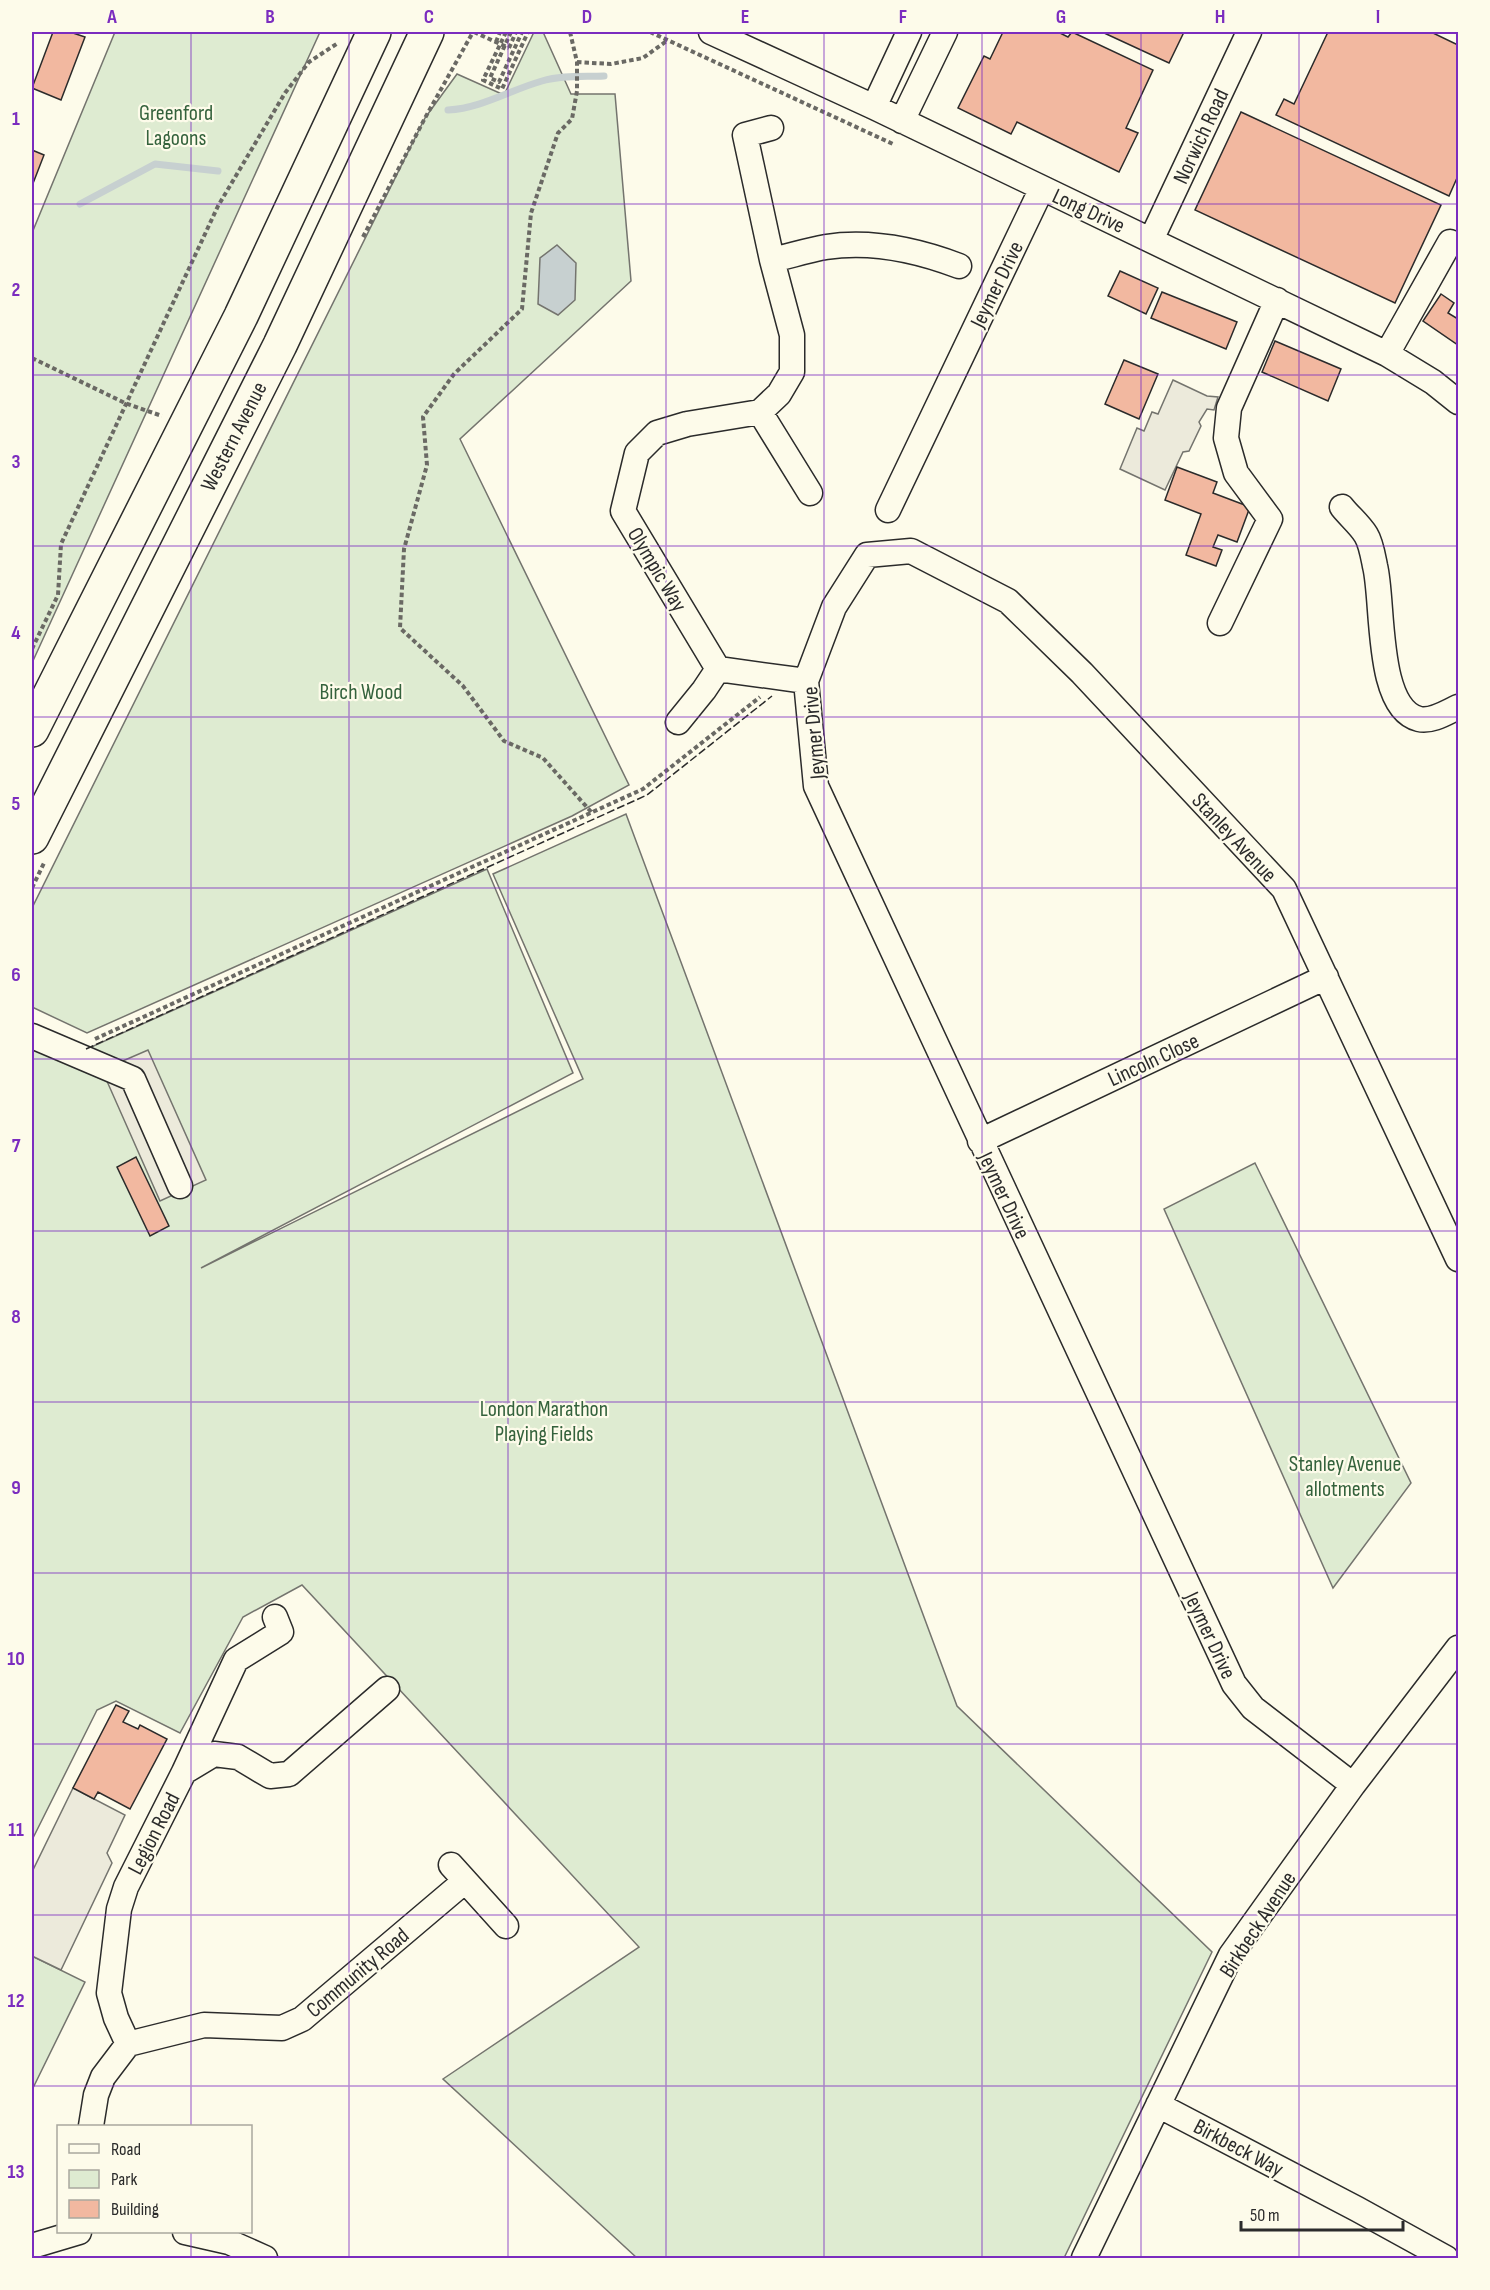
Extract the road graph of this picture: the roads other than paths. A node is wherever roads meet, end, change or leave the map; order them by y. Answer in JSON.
{"nodes":[{"id":1,"x":374,"y":32,"type":"edge"},
{"id":2,"x":427,"y":32,"type":"edge"},
{"id":3,"x":451,"y":32,"type":"edge"},
{"id":4,"x":711,"y":32,"type":"edge"},
{"id":5,"x":909,"y":32,"type":"edge"},
{"id":6,"x":945,"y":32,"type":"edge"},
{"id":7,"x":1249,"y":32,"type":"edge"},
{"id":8,"x":874,"y":107,"type":"junction"},
{"id":9,"x":902,"y":121,"type":"junction"},
{"id":10,"x":771,"y":128,"type":"dead end"},
{"id":11,"x":1042,"y":188,"type":"junction"},
{"id":12,"x":1151,"y":240,"type":"junction"},
{"id":13,"x":1450,"y":242,"type":"dead end"},
{"id":14,"x":772,"y":260,"type":"junction"},
{"id":15,"x":959,"y":266,"type":"dead end"},
{"id":16,"x":1277,"y":300,"type":"junction"},
{"id":17,"x":280,"y":345,"type":"junction"},
{"id":18,"x":1387,"y":354,"type":"junction"},
{"id":19,"x":1458,"y":402,"type":"edge"},
{"id":20,"x":760,"y":412,"type":"junction"},
{"id":21,"x":810,"y":493,"type":"dead end"},
{"id":22,"x":1342,"y":507,"type":"dead end"},
{"id":23,"x":888,"y":510,"type":"dead end"},
{"id":24,"x":867,"y":555,"type":"joint"},
{"id":25,"x":1220,"y":623,"type":"dead end"},
{"id":26,"x":718,"y":669,"type":"junction"},
{"id":27,"x":806,"y":681,"type":"junction"},
{"id":28,"x":1458,"y":707,"type":"edge"},
{"id":29,"x":678,"y":722,"type":"dead end"},
{"id":30,"x":32,"y":730,"type":"edge"},
{"id":31,"x":32,"y":837,"type":"edge"},
{"id":32,"x":1326,"y":977,"type":"junction"},
{"id":33,"x":32,"y":1036,"type":"edge"},
{"id":34,"x":980,"y":1141,"type":"junction"},
{"id":35,"x":180,"y":1186,"type":"dead end"},
{"id":36,"x":1458,"y":1259,"type":"edge"},
{"id":37,"x":275,"y":1617,"type":"dead end"},
{"id":38,"x":1458,"y":1648,"type":"edge"},
{"id":39,"x":387,"y":1689,"type":"dead end"},
{"id":40,"x":184,"y":1772,"type":"junction"},
{"id":41,"x":1353,"y":1785,"type":"junction"},
{"id":42,"x":506,"y":1926,"type":"dead end"},
{"id":43,"x":128,"y":2044,"type":"junction"},
{"id":44,"x":1158,"y":2105,"type":"junction"},
{"id":45,"x":91,"y":2125,"type":"edge"},
{"id":46,"x":76,"y":2233,"type":"edge"},
{"id":47,"x":189,"y":2233,"type":"edge"},
{"id":48,"x":32,"y":2246,"type":"edge"},
{"id":49,"x":265,"y":2259,"type":"edge"},
{"id":50,"x":1084,"y":2259,"type":"edge"},
{"id":51,"x":1446,"y":2259,"type":"edge"}],
"edges":[{"from":1,"to":30,"type":"highway","name":"Western Avenue"},
{"from":2,"to":17,"type":"highway","name":"Western Avenue"},
{"from":3,"to":17,"type":"highway"},
{"from":4,"to":8,"type":"street","name":"Long Drive"},
{"from":5,"to":8,"type":"street"},
{"from":6,"to":9,"type":"street"},
{"from":7,"to":12,"type":"street","name":"Norwich Road"},
{"from":8,"to":9,"type":"street","name":"Long Drive"},
{"from":9,"to":11,"type":"street","name":"Long Drive"},
{"from":10,"to":14,"type":"street"},
{"from":11,"to":12,"type":"street","name":"Long Drive"},
{"from":11,"to":23,"type":"street","name":"Jeymer Drive"},
{"from":12,"to":16,"type":"street","name":"Long Drive"},
{"from":13,"to":18,"type":"street"},
{"from":14,"to":15,"type":"street"},
{"from":14,"to":20,"type":"street"},
{"from":16,"to":18,"type":"street","name":"Long Drive"},
{"from":16,"to":25,"type":"street"},
{"from":17,"to":31,"type":"highway","name":"Western Avenue"},
{"from":18,"to":19,"type":"street","name":"Long Drive"},
{"from":20,"to":21,"type":"street"},
{"from":20,"to":26,"type":"street","name":"Olympic Way"},
{"from":22,"to":28,"type":"street"},
{"from":24,"to":27,"type":"street","name":"Jeymer Drive"},
{"from":24,"to":32,"type":"street","name":"Stanley Avenue"},
{"from":26,"to":27,"type":"street"},
{"from":26,"to":29,"type":"street"},
{"from":27,"to":34,"type":"street","name":"Jeymer Drive"},
{"from":32,"to":34,"type":"street","name":"Lincoln Close"},
{"from":32,"to":36,"type":"street","name":"Stanley Avenue"},
{"from":33,"to":35,"type":"street"},
{"from":34,"to":41,"type":"street","name":"Jeymer Drive"},
{"from":37,"to":40,"type":"street"},
{"from":38,"to":41,"type":"street","name":"Birkbeck Avenue"},
{"from":39,"to":40,"type":"street","name":"Legion Road"},
{"from":40,"to":43,"type":"street","name":"Legion Road"},
{"from":41,"to":44,"type":"street","name":"Birkbeck Avenue"},
{"from":42,"to":43,"type":"street","name":"Community Road"},
{"from":43,"to":45,"type":"street"},
{"from":44,"to":50,"type":"street","name":"Birkbeck Avenue"},
{"from":44,"to":51,"type":"street","name":"Birkbeck Way"},
{"from":46,"to":48,"type":"street"},
{"from":47,"to":49,"type":"street"}]}
